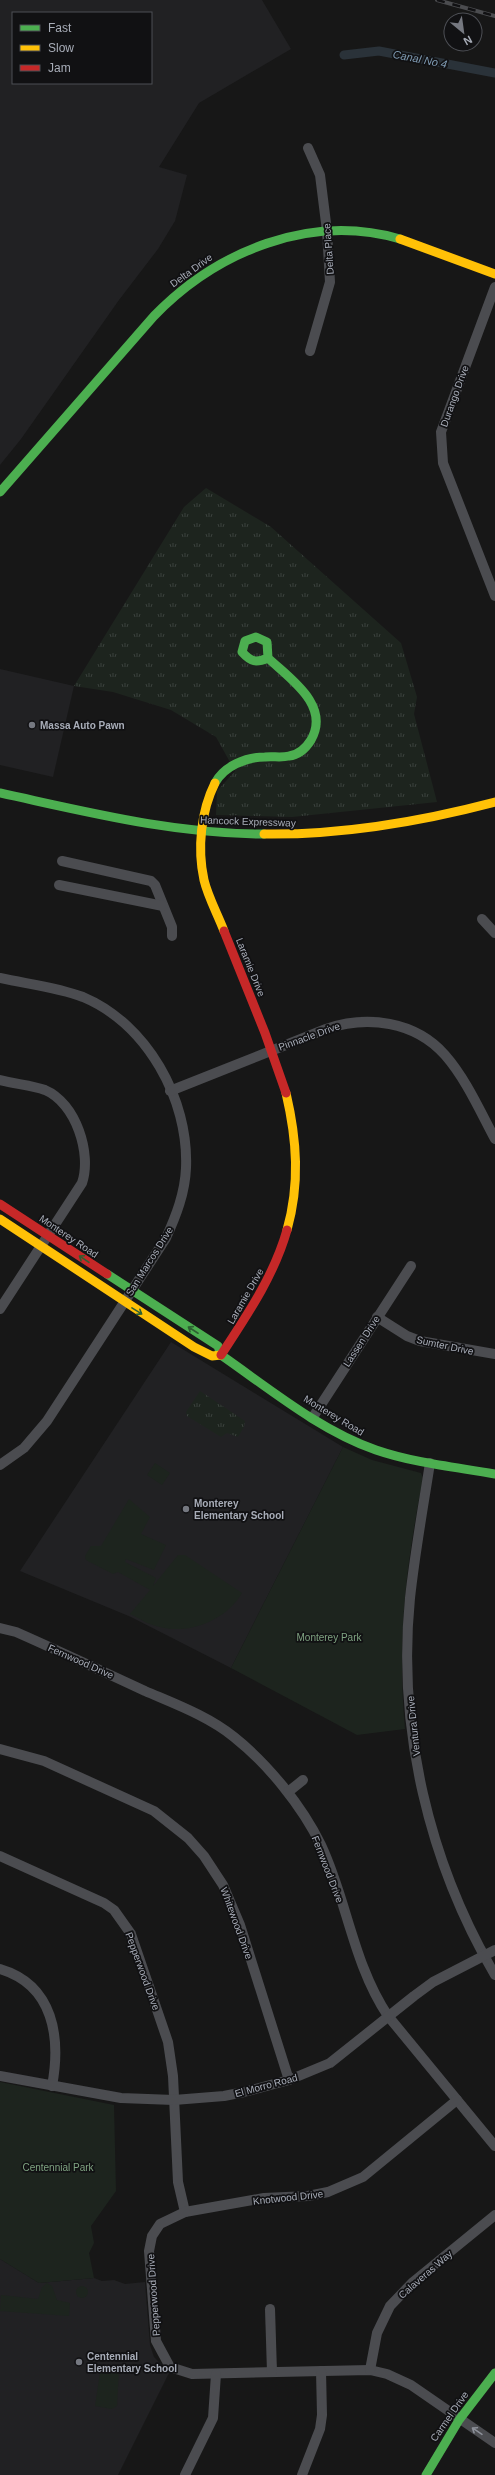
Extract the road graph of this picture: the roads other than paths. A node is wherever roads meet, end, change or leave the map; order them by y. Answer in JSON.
{"nodes":[{"id":1,"x":308,"y":148,"type":"dead end"},
{"id":2,"x":327,"y":231,"type":"junction"},
{"id":3,"x":495,"y":274,"type":"edge"},
{"id":4,"x":495,"y":287,"type":"edge"},
{"id":5,"x":310,"y":351,"type":"dead end"},
{"id":6,"x":0,"y":492,"type":"edge"},
{"id":7,"x":495,"y":596,"type":"edge"},
{"id":8,"x":268,"y":658,"type":"dead end"},
{"id":9,"x":0,"y":793,"type":"edge"},
{"id":10,"x":495,"y":802,"type":"edge"},
{"id":11,"x":202,"y":831,"type":"junction"},
{"id":12,"x":62,"y":861,"type":"dead end"},
{"id":13,"x":59,"y":885,"type":"dead end"},
{"id":14,"x":163,"y":906,"type":"junction"},
{"id":15,"x":482,"y":919,"type":"dead end"},
{"id":16,"x":495,"y":933,"type":"edge"},
{"id":17,"x":172,"y":936,"type":"dead end"},
{"id":18,"x":0,"y":978,"type":"edge"},
{"id":19,"x":272,"y":1049,"type":"junction"},
{"id":20,"x":0,"y":1080,"type":"edge"},
{"id":21,"x":170,"y":1092,"type":"junction"},
{"id":22,"x":495,"y":1139,"type":"edge"},
{"id":23,"x":0,"y":1204,"type":"edge"},
{"id":24,"x":0,"y":1219,"type":"edge"},
{"id":25,"x":48,"y":1234,"type":"junction"},
{"id":26,"x":41,"y":1246,"type":"junction"},
{"id":27,"x":411,"y":1266,"type":"dead end"},
{"id":28,"x":131,"y":1291,"type":"junction"},
{"id":29,"x":123,"y":1302,"type":"junction"},
{"id":30,"x":0,"y":1309,"type":"edge"},
{"id":31,"x":377,"y":1317,"type":"junction"},
{"id":32,"x":495,"y":1354,"type":"edge"},
{"id":33,"x":221,"y":1355,"type":"junction"},
{"id":34,"x":313,"y":1417,"type":"junction"},
{"id":35,"x":430,"y":1463,"type":"junction"},
{"id":36,"x":0,"y":1465,"type":"edge"},
{"id":37,"x":495,"y":1474,"type":"edge"},
{"id":38,"x":0,"y":1628,"type":"edge"},
{"id":39,"x":0,"y":1749,"type":"edge"},
{"id":40,"x":303,"y":1780,"type":"dead end"},
{"id":41,"x":288,"y":1792,"type":"junction"},
{"id":42,"x":0,"y":1856,"type":"edge"},
{"id":43,"x":495,"y":1950,"type":"edge"},
{"id":44,"x":484,"y":1956,"type":"junction"},
{"id":45,"x":0,"y":1969,"type":"edge"},
{"id":46,"x":495,"y":1975,"type":"edge"},
{"id":47,"x":388,"y":2016,"type":"junction"},
{"id":48,"x":0,"y":2076,"type":"edge"},
{"id":49,"x":289,"y":2080,"type":"junction"},
{"id":50,"x":52,"y":2086,"type":"junction"},
{"id":51,"x":174,"y":2100,"type":"junction"},
{"id":52,"x":457,"y":2100,"type":"junction"},
{"id":53,"x":495,"y":2146,"type":"edge"},
{"id":54,"x":185,"y":2212,"type":"junction"},
{"id":55,"x":495,"y":2214,"type":"edge"},
{"id":56,"x":270,"y":2309,"type":"dead end"},
{"id":57,"x":370,"y":2370,"type":"junction"},
{"id":58,"x":321,"y":2371,"type":"junction"},
{"id":59,"x":272,"y":2372,"type":"junction"},
{"id":60,"x":495,"y":2373,"type":"edge"},
{"id":61,"x":216,"y":2374,"type":"junction"},
{"id":62,"x":459,"y":2420,"type":"junction"},
{"id":63,"x":495,"y":2443,"type":"edge"},
{"id":64,"x":185,"y":2475,"type":"edge"},
{"id":65,"x":302,"y":2475,"type":"edge"},
{"id":66,"x":426,"y":2475,"type":"edge"}],
"edges":[{"from":1,"to":2,"type":"street","name":"Delta Place"},
{"from":2,"to":3,"type":"street","name":"Delta Drive"},
{"from":2,"to":5,"type":"street","name":"Delta Place"},
{"from":2,"to":6,"type":"street","name":"Delta Drive"},
{"from":4,"to":7,"type":"street","name":"Durango Drive"},
{"from":8,"to":11,"type":"street","name":"Laramie Drive"},
{"from":9,"to":11,"type":"street","name":"Hancock Expressway"},
{"from":10,"to":11,"type":"street","name":"Hancock Expressway"},
{"from":11,"to":19,"type":"street","name":"Laramie Drive"},
{"from":12,"to":14,"type":"street"},
{"from":13,"to":14,"type":"street"},
{"from":14,"to":17,"type":"street"},
{"from":15,"to":16,"type":"street"},
{"from":18,"to":21,"type":"street","name":"San Marcos Drive"},
{"from":19,"to":21,"type":"street","name":"Pinnacle Drive"},
{"from":19,"to":22,"type":"street","name":"Pinnacle Drive"},
{"from":19,"to":33,"type":"street","name":"Laramie Drive"},
{"from":20,"to":25,"type":"street"},
{"from":21,"to":28,"type":"street","name":"San Marcos Drive"},
{"from":23,"to":25,"type":"street","name":"Monterey Road"},
{"from":24,"to":26,"type":"street","name":"Monterey Road"},
{"from":25,"to":26,"type":"street"},
{"from":28,"to":25,"type":"street","name":"Monterey Road","one_way":true},
{"from":26,"to":29,"type":"street","name":"Monterey Road"},
{"from":26,"to":30,"type":"street"},
{"from":27,"to":31,"type":"street","name":"Lassen Drive"},
{"from":28,"to":29,"type":"street","name":"San Marcos Drive"},
{"from":33,"to":28,"type":"street","name":"Monterey Road","one_way":true},
{"from":29,"to":33,"type":"street","name":"Monterey Road","one_way":true},
{"from":29,"to":36,"type":"street","name":"San Marcos Drive"},
{"from":31,"to":32,"type":"street","name":"Sumter Drive"},
{"from":31,"to":34,"type":"street","name":"Lassen Drive"},
{"from":33,"to":34,"type":"street","name":"Monterey Road"},
{"from":34,"to":35,"type":"street","name":"Monterey Road"},
{"from":35,"to":37,"type":"street","name":"Monterey Road"},
{"from":35,"to":44,"type":"street","name":"Ventura Drive"},
{"from":38,"to":41,"type":"street","name":"Fernwood Drive"},
{"from":39,"to":49,"type":"street","name":"Whitewood Drive"},
{"from":40,"to":41,"type":"street"},
{"from":41,"to":47,"type":"street","name":"Fernwood Drive"},
{"from":42,"to":51,"type":"street","name":"Pepperwood Drive"},
{"from":43,"to":44,"type":"street","name":"El Morro Road"},
{"from":44,"to":46,"type":"street","name":"Ventura Drive"},
{"from":44,"to":47,"type":"street","name":"El Morro Road"},
{"from":45,"to":50,"type":"street"},
{"from":47,"to":49,"type":"street","name":"El Morro Road"},
{"from":47,"to":52,"type":"street","name":"Fernwood Drive"},
{"from":48,"to":50,"type":"street","name":"El Morro Road"},
{"from":49,"to":51,"type":"street","name":"El Morro Road"},
{"from":50,"to":51,"type":"street","name":"El Morro Road"},
{"from":51,"to":54,"type":"street","name":"Pepperwood Drive"},
{"from":52,"to":53,"type":"street","name":"Fernwood Drive"},
{"from":52,"to":54,"type":"street","name":"Knotwood Drive"},
{"from":54,"to":61,"type":"street","name":"Pepperwood Drive"},
{"from":55,"to":57,"type":"street","name":"Calaveras Way"},
{"from":56,"to":59,"type":"street"},
{"from":57,"to":58,"type":"street","name":"Pepperwood Drive"},
{"from":57,"to":62,"type":"street","name":"Pepperwood Drive"},
{"from":58,"to":59,"type":"street","name":"Pepperwood Drive"},
{"from":58,"to":65,"type":"street"},
{"from":59,"to":61,"type":"street","name":"Pepperwood Drive"},
{"from":60,"to":62,"type":"street","name":"Carmel Drive"},
{"from":61,"to":64,"type":"street"},
{"from":63,"to":62,"type":"street","name":"Pepperwood Drive","one_way":true},
{"from":62,"to":66,"type":"street","name":"Carmel Drive"}]}
